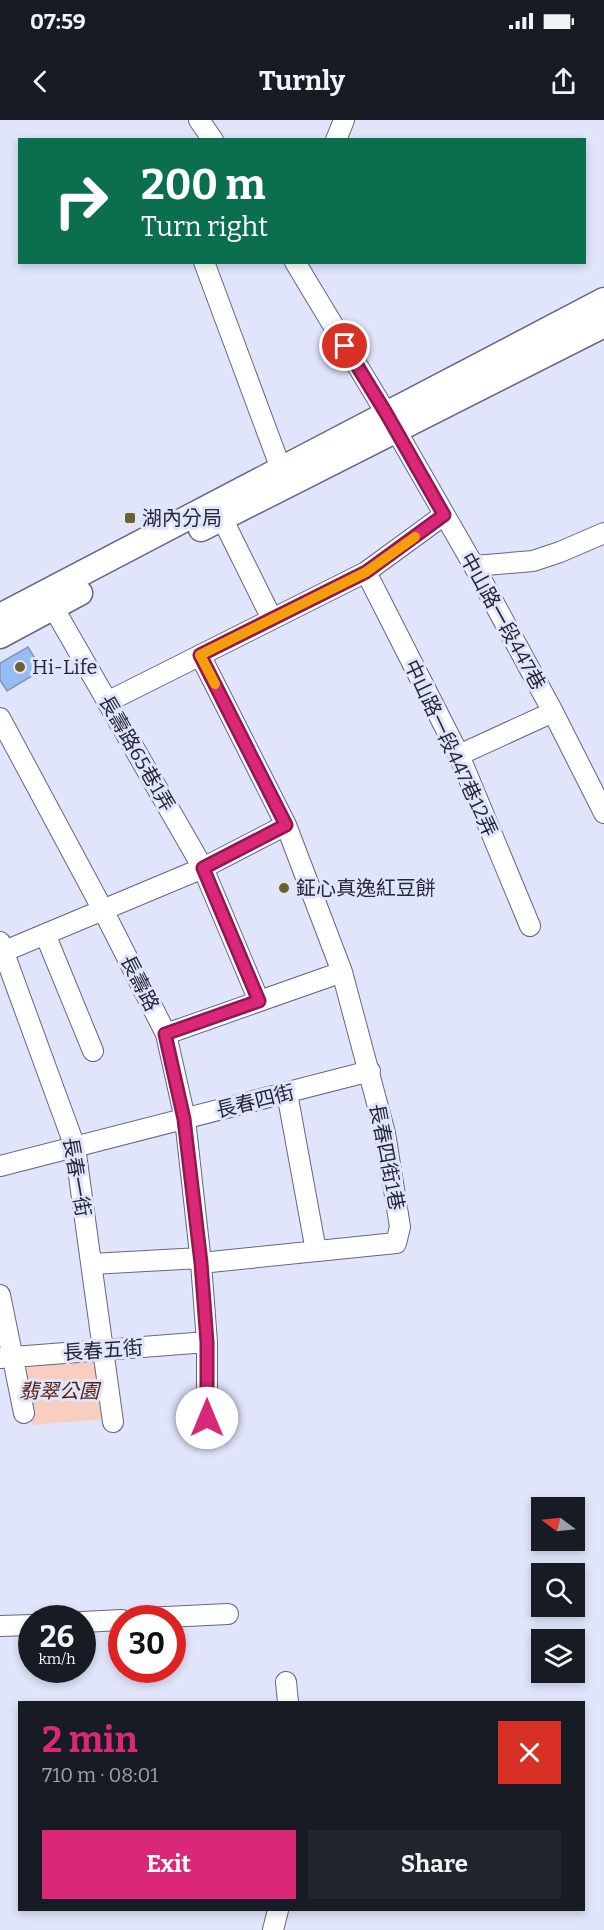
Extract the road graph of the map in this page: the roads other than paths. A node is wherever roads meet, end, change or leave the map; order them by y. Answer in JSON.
{"nodes":[{"id":1,"x":199,"y":120,"type":"edge"},
{"id":2,"x":344,"y":120,"type":"edge"},
{"id":3,"x":212,"y":138,"type":"edge"},
{"id":4,"x":337,"y":138,"type":"edge"},
{"id":5,"x":205,"y":264,"type":"edge"},
{"id":6,"x":296,"y":264,"type":"edge"},
{"id":7,"x":310,"y":264,"type":"edge"},
{"id":8,"x":604,"y":300,"type":"edge"},
{"id":9,"x":320,"y":301,"type":"junction"},
{"id":10,"x":604,"y":325,"type":"edge"},
{"id":11,"x":391,"y":422,"type":"junction"},
{"id":12,"x":281,"y":468,"type":"junction"},
{"id":13,"x":444,"y":515,"type":"junction"},
{"id":14,"x":222,"y":518,"type":"junction"},
{"id":15,"x":604,"y":533,"type":"edge"},
{"id":16,"x":474,"y":566,"type":"junction"},
{"id":17,"x":366,"y":572,"type":"junction"},
{"id":18,"x":53,"y":607,"type":"junction"},
{"id":19,"x":0,"y":616,"type":"edge"},
{"id":20,"x":272,"y":619,"type":"junction"},
{"id":21,"x":0,"y":636,"type":"edge"},
{"id":22,"x":200,"y":655,"type":"junction"},
{"id":23,"x":107,"y":702,"type":"junction"},
{"id":24,"x":553,"y":712,"type":"junction"},
{"id":25,"x":0,"y":718,"type":"edge"},
{"id":26,"x":459,"y":754,"type":"junction"},
{"id":27,"x":604,"y":813,"type":"edge"},
{"id":28,"x":286,"y":825,"type":"junction"},
{"id":29,"x":203,"y":868,"type":"junction"},
{"id":30,"x":103,"y":910,"type":"junction"},
{"id":31,"x":530,"y":926,"type":"dead end"},
{"id":32,"x":45,"y":934,"type":"junction"},
{"id":33,"x":2,"y":949,"type":"edge"},
{"id":34,"x":342,"y":972,"type":"junction"},
{"id":35,"x":259,"y":1001,"type":"junction"},
{"id":36,"x":165,"y":1034,"type":"junction"},
{"id":37,"x":93,"y":1051,"type":"dead end"},
{"id":38,"x":370,"y":1071,"type":"junction"},
{"id":39,"x":287,"y":1093,"type":"junction"},
{"id":40,"x":184,"y":1119,"type":"junction"},
{"id":41,"x":75,"y":1147,"type":"junction"},
{"id":42,"x":0,"y":1166,"type":"edge"},
{"id":43,"x":316,"y":1251,"type":"junction"},
{"id":44,"x":200,"y":1261,"type":"junction"},
{"id":45,"x":92,"y":1264,"type":"junction"},
{"id":46,"x":0,"y":1295,"type":"edge"},
{"id":47,"x":207,"y":1342,"type":"junction"},
{"id":48,"x":103,"y":1350,"type":"junction"},
{"id":49,"x":6,"y":1357,"type":"edge"},
{"id":50,"x":24,"y":1413,"type":"dead end"},
{"id":51,"x":207,"y":1418,"type":"dead end"},
{"id":52,"x":113,"y":1422,"type":"dead end"},
{"id":53,"x":228,"y":1614,"type":"dead end"},
{"id":54,"x":186,"y":1616,"type":"edge"},
{"id":55,"x":18,"y":1625,"type":"edge"},
{"id":56,"x":0,"y":1626,"type":"edge"},
{"id":57,"x":286,"y":1682,"type":"dead end"},
{"id":58,"x":288,"y":1701,"type":"edge"},
{"id":59,"x":278,"y":1911,"type":"edge"},
{"id":60,"x":273,"y":1930,"type":"edge"}],
"edges":[{"from":1,"to":3,"type":"street"},
{"from":2,"to":4,"type":"street"},
{"from":5,"to":12,"type":"street"},
{"from":6,"to":9,"type":"street"},
{"from":7,"to":9,"type":"street"},
{"from":8,"to":11,"type":"main road"},
{"from":9,"to":11,"type":"street","name":"中山路一段447巷"},
{"from":10,"to":11,"type":"main road"},
{"from":11,"to":12,"type":"main road"},
{"from":11,"to":13,"type":"street","name":"中山路一段447巷"},
{"from":11,"to":14,"type":"main road"},
{"from":12,"to":19,"type":"main road"},
{"from":13,"to":16,"type":"street","name":"中山路一段447巷"},
{"from":13,"to":17,"type":"street"},
{"from":14,"to":18,"type":"main road"},
{"from":14,"to":20,"type":"street"},
{"from":15,"to":16,"type":"street"},
{"from":16,"to":24,"type":"street","name":"中山路一段447巷"},
{"from":17,"to":20,"type":"street"},
{"from":17,"to":26,"type":"street","name":"中山路一段447巷12弄"},
{"from":18,"to":21,"type":"main road"},
{"from":18,"to":23,"type":"street","name":"長壽路65巷1弄"},
{"from":20,"to":22,"type":"street"},
{"from":22,"to":23,"type":"street"},
{"from":22,"to":28,"type":"street","name":"長春四街1巷"},
{"from":23,"to":29,"type":"street","name":"長壽路65巷1弄"},
{"from":24,"to":26,"type":"street"},
{"from":24,"to":27,"type":"street","name":"中山路一段447巷"},
{"from":25,"to":30,"type":"street","name":"長壽路"},
{"from":26,"to":31,"type":"street","name":"中山路一段447巷12弄"},
{"from":28,"to":29,"type":"street"},
{"from":28,"to":34,"type":"street","name":"長春四街1巷"},
{"from":29,"to":30,"type":"street"},
{"from":29,"to":35,"type":"street","name":"長壽路65巷1弄"},
{"from":30,"to":32,"type":"street"},
{"from":30,"to":36,"type":"street","name":"長壽路"},
{"from":32,"to":33,"type":"street"},
{"from":32,"to":37,"type":"street"},
{"from":33,"to":41,"type":"street","name":"長春一街"},
{"from":34,"to":35,"type":"street"},
{"from":34,"to":38,"type":"street","name":"長春四街1巷"},
{"from":35,"to":36,"type":"street"},
{"from":36,"to":40,"type":"street","name":"長壽路"},
{"from":38,"to":39,"type":"street","name":"長春四街"},
{"from":38,"to":43,"type":"street","name":"長春四街1巷"},
{"from":39,"to":40,"type":"street","name":"長春四街"},
{"from":39,"to":43,"type":"street"},
{"from":40,"to":41,"type":"street","name":"長春四街"},
{"from":40,"to":44,"type":"street","name":"長壽路"},
{"from":41,"to":42,"type":"street","name":"長春四街"},
{"from":41,"to":45,"type":"street","name":"長春一街"},
{"from":43,"to":44,"type":"street"},
{"from":44,"to":45,"type":"street"},
{"from":44,"to":47,"type":"street","name":"長壽路"},
{"from":45,"to":48,"type":"street","name":"長春一街"},
{"from":46,"to":49,"type":"street"},
{"from":47,"to":48,"type":"street","name":"長春五街"},
{"from":47,"to":51,"type":"street","name":"長壽路"},
{"from":48,"to":49,"type":"street","name":"長春五街"},
{"from":48,"to":52,"type":"street","name":"長春一街"},
{"from":49,"to":50,"type":"street"},
{"from":53,"to":54,"type":"street"},
{"from":55,"to":56,"type":"street"},
{"from":57,"to":58,"type":"street"},
{"from":59,"to":60,"type":"street"}]}
